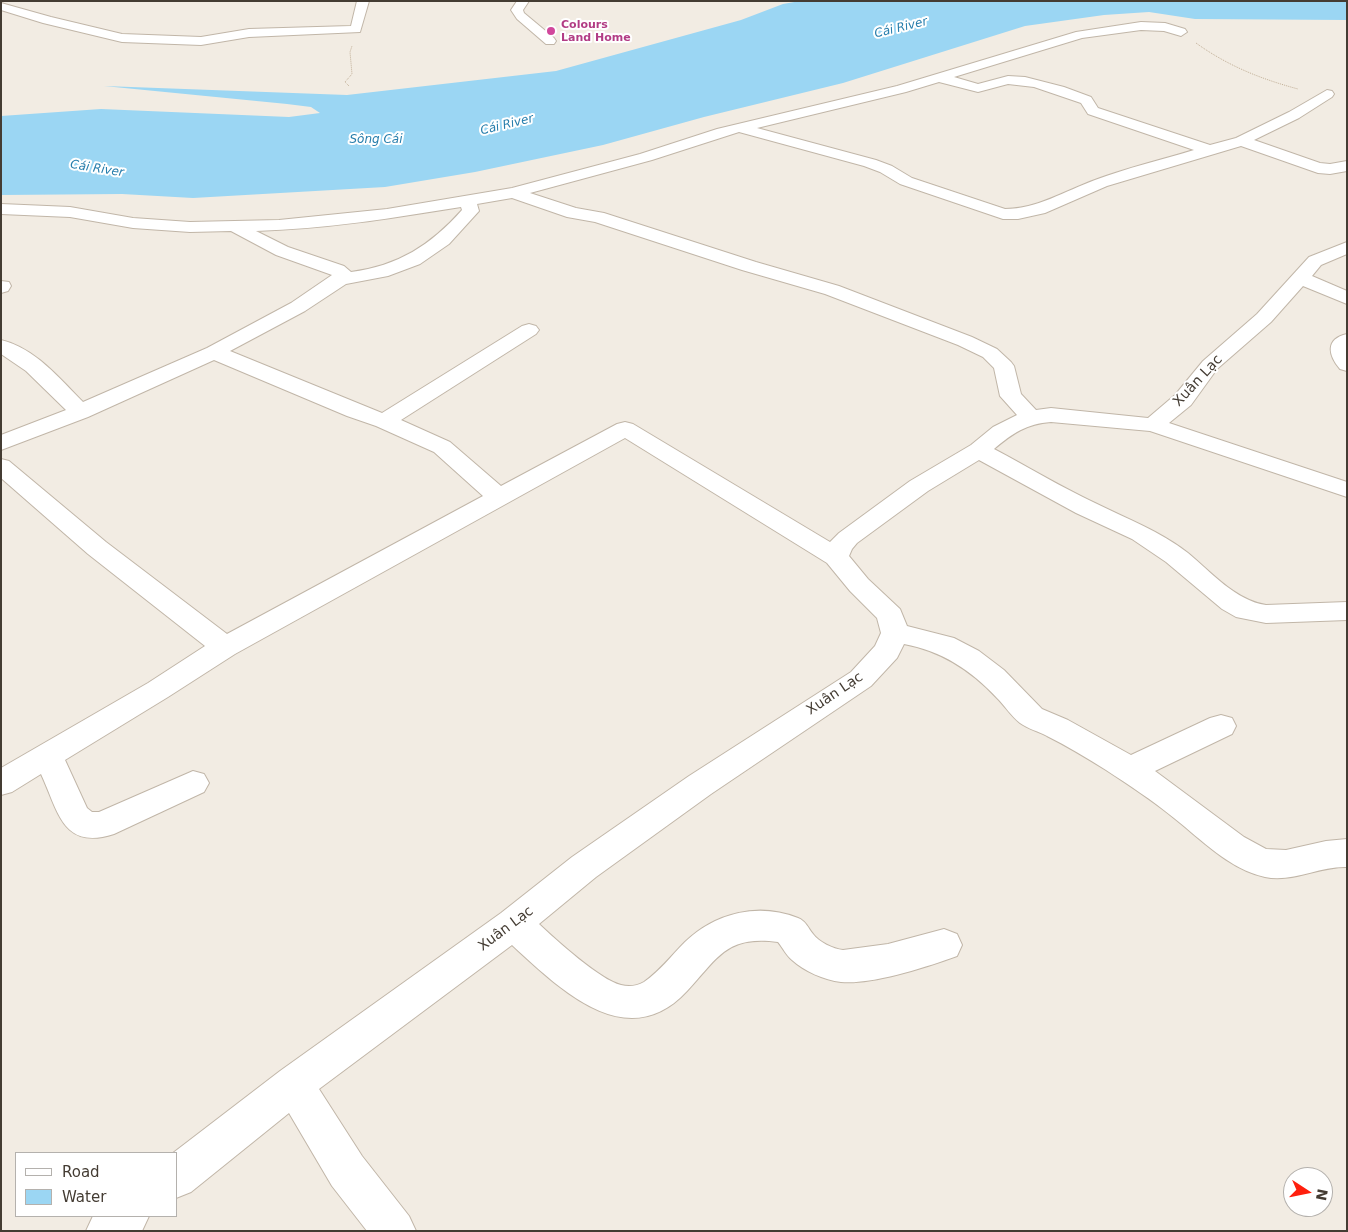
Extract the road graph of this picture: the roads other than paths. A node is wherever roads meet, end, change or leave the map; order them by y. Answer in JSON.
{"nodes":[{"id":1,"x":363,"y":1,"type":"edge"},
{"id":2,"x":523,"y":1,"type":"edge"},
{"id":3,"x":36,"y":3,"type":"dead end"},
{"id":4,"x":7,"y":7,"type":"edge"},
{"id":5,"x":1181,"y":32,"type":"road end"},
{"id":6,"x":550,"y":41,"type":"dead end"},
{"id":7,"x":940,"y":78,"type":"junction"},
{"id":8,"x":1327,"y":94,"type":"road end"},
{"id":9,"x":738,"y":128,"type":"junction"},
{"id":10,"x":1240,"y":141,"type":"junction"},
{"id":11,"x":1208,"y":150,"type":"junction"},
{"id":12,"x":1347,"y":166,"type":"edge"},
{"id":13,"x":513,"y":193,"type":"junction"},
{"id":14,"x":466,"y":201,"type":"junction"},
{"id":15,"x":1,"y":210,"type":"edge"},
{"id":16,"x":236,"y":227,"type":"junction"},
{"id":17,"x":1347,"y":247,"type":"edge"},
{"id":18,"x":1301,"y":278,"type":"junction"},
{"id":19,"x":341,"y":279,"type":"junction"},
{"id":20,"x":1347,"y":298,"type":"edge"},
{"id":21,"x":529,"y":330,"type":"dead end"},
{"id":22,"x":1347,"y":340,"type":"edge"},
{"id":23,"x":1,"y":346,"type":"edge"},
{"id":24,"x":214,"y":352,"type":"junction"},
{"id":25,"x":1347,"y":365,"type":"edge"},
{"id":26,"x":80,"y":412,"type":"junction"},
{"id":27,"x":1031,"y":417,"type":"junction"},
{"id":28,"x":384,"y":421,"type":"junction"},
{"id":29,"x":1152,"y":425,"type":"junction"},
{"id":30,"x":1,"y":443,"type":"edge"},
{"id":31,"x":979,"y":450,"type":"junction"},
{"id":32,"x":1,"y":466,"type":"edge"},
{"id":33,"x":1347,"y":490,"type":"edge"},
{"id":34,"x":500,"y":498,"type":"junction"},
{"id":35,"x":836,"y":558,"type":"junction"},
{"id":36,"x":1347,"y":611,"type":"edge"},
{"id":37,"x":895,"y":633,"type":"junction"},
{"id":38,"x":225,"y":647,"type":"junction"},
{"id":39,"x":1221,"y":726,"type":"dead end"},
{"id":40,"x":48,"y":756,"type":"junction"},
{"id":41,"x":1130,"y":769,"type":"junction"},
{"id":42,"x":1,"y":783,"type":"edge"},
{"id":43,"x":192,"y":783,"type":"dead end"},
{"id":44,"x":1347,"y":853,"type":"edge"},
{"id":45,"x":514,"y":924,"type":"junction"},
{"id":46,"x":944,"y":946,"type":"dead end"},
{"id":47,"x":294,"y":1084,"type":"junction"},
{"id":48,"x":178,"y":1175,"type":"edge"},
{"id":49,"x":126,"y":1217,"type":"edge"},
{"id":50,"x":108,"y":1231,"type":"edge"},
{"id":51,"x":394,"y":1231,"type":"edge"}],
"edges":[{"from":1,"to":4,"type":"street"},
{"from":2,"to":6,"type":"street"},
{"from":3,"to":4,"type":"street"},
{"from":5,"to":7,"type":"street"},
{"from":7,"to":9,"type":"street"},
{"from":7,"to":11,"type":"street"},
{"from":8,"to":10,"type":"street"},
{"from":9,"to":11,"type":"street"},
{"from":9,"to":13,"type":"street"},
{"from":10,"to":11,"type":"street"},
{"from":10,"to":12,"type":"street"},
{"from":13,"to":14,"type":"street"},
{"from":13,"to":27,"type":"street"},
{"from":14,"to":16,"type":"street"},
{"from":14,"to":19,"type":"street"},
{"from":15,"to":16,"type":"street"},
{"from":16,"to":19,"type":"street"},
{"from":17,"to":18,"type":"street","name":"Xuân Lạc"},
{"from":18,"to":20,"type":"street"},
{"from":18,"to":29,"type":"street","name":"Xuân Lạc"},
{"from":19,"to":24,"type":"street"},
{"from":21,"to":28,"type":"street"},
{"from":22,"to":25,"type":"street"},
{"from":23,"to":26,"type":"street"},
{"from":24,"to":26,"type":"street"},
{"from":24,"to":28,"type":"street"},
{"from":26,"to":30,"type":"street"},
{"from":27,"to":29,"type":"street"},
{"from":27,"to":31,"type":"street"},
{"from":28,"to":34,"type":"street"},
{"from":29,"to":33,"type":"street"},
{"from":31,"to":35,"type":"street"},
{"from":31,"to":36,"type":"street"},
{"from":32,"to":38,"type":"street"},
{"from":34,"to":35,"type":"street"},
{"from":34,"to":38,"type":"street"},
{"from":35,"to":37,"type":"street"},
{"from":37,"to":41,"type":"street"},
{"from":37,"to":45,"type":"street","name":"Xuân Lạc"},
{"from":38,"to":40,"type":"street"},
{"from":39,"to":41,"type":"street"},
{"from":40,"to":42,"type":"street"},
{"from":40,"to":43,"type":"street"},
{"from":41,"to":44,"type":"street"},
{"from":45,"to":46,"type":"street"},
{"from":45,"to":47,"type":"street","name":"Xuân Lạc"},
{"from":47,"to":48,"type":"street","name":"Xuân Lạc"},
{"from":47,"to":51,"type":"street"},
{"from":49,"to":50,"type":"street"}]}
